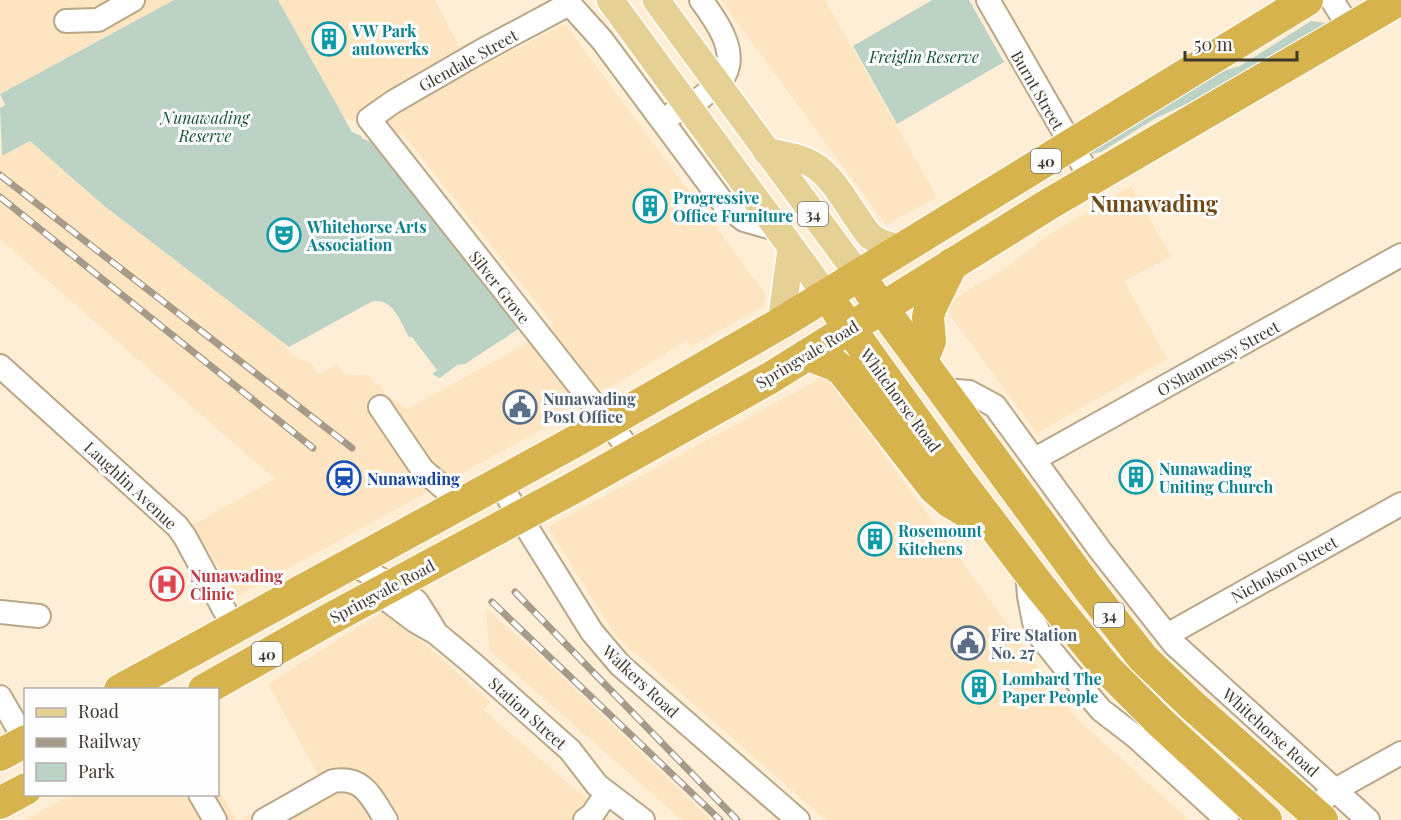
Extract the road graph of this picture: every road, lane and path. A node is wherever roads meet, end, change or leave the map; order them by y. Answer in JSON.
{"nodes":[{"id":1,"x":133,"y":0,"type":"edge"},
{"id":2,"x":610,"y":0,"type":"edge"},
{"id":3,"x":656,"y":0,"type":"edge"},
{"id":4,"x":701,"y":0,"type":"edge"},
{"id":5,"x":988,"y":0,"type":"edge"},
{"id":6,"x":1307,"y":0,"type":"edge"},
{"id":7,"x":1332,"y":0,"type":"edge"},
{"id":8,"x":1399,"y":0,"type":"edge"},
{"id":9,"x":568,"y":2,"type":"edge"},
{"id":10,"x":66,"y":21,"type":"dead end"},
{"id":11,"x":1350,"y":29,"type":"junction"},
{"id":12,"x":717,"y":84,"type":"junction"},
{"id":13,"x":688,"y":108,"type":"junction"},
{"id":14,"x":659,"y":116,"type":"junction"},
{"id":15,"x":369,"y":119,"type":"joint"},
{"id":16,"x":1070,"y":146,"type":"junction"},
{"id":17,"x":766,"y":151,"type":"junction"},
{"id":18,"x":1091,"y":179,"type":"junction"},
{"id":19,"x":784,"y":239,"type":"junction"},
{"id":20,"x":903,"y":250,"type":"junction"},
{"id":21,"x":1401,"y":255,"type":"edge"},
{"id":22,"x":952,"y":264,"type":"junction"},
{"id":23,"x":860,"y":277,"type":"junction"},
{"id":24,"x":827,"y":296,"type":"junction"},
{"id":25,"x":882,"y":307,"type":"junction"},
{"id":26,"x":781,"y":323,"type":"junction"},
{"id":27,"x":850,"y":329,"type":"junction"},
{"id":28,"x":809,"y":355,"type":"junction"},
{"id":29,"x":922,"y":360,"type":"junction"},
{"id":30,"x":0,"y":366,"type":"edge"},
{"id":31,"x":943,"y":390,"type":"junction"},
{"id":32,"x":380,"y":407,"type":"dead end"},
{"id":33,"x":608,"y":423,"type":"junction"},
{"id":34,"x":633,"y":454,"type":"junction"},
{"id":35,"x":1035,"y":459,"type":"junction"},
{"id":36,"x":422,"y":469,"type":"junction"},
{"id":37,"x":499,"y":483,"type":"junction"},
{"id":38,"x":462,"y":504,"type":"junction"},
{"id":39,"x":1401,"y":504,"type":"edge"},
{"id":40,"x":520,"y":517,"type":"junction"},
{"id":41,"x":434,"y":519,"type":"junction"},
{"id":42,"x":996,"y":529,"type":"junction"},
{"id":43,"x":351,"y":563,"type":"junction"},
{"id":44,"x":1027,"y":569,"type":"junction"},
{"id":45,"x":385,"y":590,"type":"junction"},
{"id":46,"x":0,"y":612,"type":"edge"},
{"id":47,"x":39,"y":616,"type":"dead end"},
{"id":48,"x":233,"y":626,"type":"junction"},
{"id":49,"x":1171,"y":639,"type":"junction"},
{"id":50,"x":1131,"y":643,"type":"junction"},
{"id":51,"x":1107,"y":669,"type":"junction"},
{"id":52,"x":133,"y":686,"type":"edge"},
{"id":53,"x":208,"y":688,"type":"edge"},
{"id":54,"x":1175,"y":689,"type":"junction"},
{"id":55,"x":0,"y":697,"type":"edge"},
{"id":56,"x":24,"y":739,"type":"edge"},
{"id":57,"x":24,"y":742,"type":"edge"},
{"id":58,"x":1401,"y":753,"type":"edge"},
{"id":59,"x":0,"y":756,"type":"edge"},
{"id":60,"x":24,"y":790,"type":"edge"},
{"id":61,"x":1335,"y":790,"type":"junction"},
{"id":62,"x":607,"y":793,"type":"junction"},
{"id":63,"x":201,"y":796,"type":"edge"},
{"id":64,"x":0,"y":803,"type":"edge"},
{"id":65,"x":1318,"y":816,"type":"edge"},
{"id":66,"x":215,"y":820,"type":"edge"},
{"id":67,"x":264,"y":820,"type":"edge"},
{"id":68,"x":386,"y":820,"type":"edge"},
{"id":69,"x":585,"y":820,"type":"edge"},
{"id":70,"x":643,"y":820,"type":"edge"},
{"id":71,"x":798,"y":820,"type":"edge"},
{"id":72,"x":1227,"y":820,"type":"edge"},
{"id":73,"x":1266,"y":820,"type":"edge"},
{"id":74,"x":1368,"y":820,"type":"edge"}],
"edges":[{"from":1,"to":10,"type":"street"},
{"from":2,"to":13,"type":"main road","name":"Whitehorse Road","number":"34"},
{"from":3,"to":12,"type":"main road","name":"Whitehorse Road","number":"34"},
{"from":4,"to":12,"type":"street"},
{"from":5,"to":16,"type":"street","name":"Burnt Street"},
{"from":6,"to":16,"type":"highway","number":"40"},
{"from":7,"to":11,"type":"street"},
{"from":8,"to":11,"type":"highway","name":"Springvale Road","number":"40"},
{"from":9,"to":14,"type":"street"},
{"from":9,"to":15,"type":"street","name":"Glendale Street"},
{"from":11,"to":18,"type":"highway","name":"Springvale Road","number":"40"},
{"from":12,"to":13,"type":"street"},
{"from":12,"to":17,"type":"main road","name":"Whitehorse Road","number":"34"},
{"from":13,"to":14,"type":"street"},
{"from":13,"to":19,"type":"main road","name":"Whitehorse Road","number":"34"},
{"from":14,"to":19,"type":"street"},
{"from":15,"to":33,"type":"street","name":"Silver Grove"},
{"from":16,"to":18,"type":"street","name":"Burnt Street"},
{"from":16,"to":20,"type":"highway","number":"40"},
{"from":17,"to":20,"type":"main road"},
{"from":17,"to":23,"type":"main road","name":"Whitehorse Road","number":"34"},
{"from":18,"to":22,"type":"highway","name":"Springvale Road","number":"40"},
{"from":19,"to":24,"type":"main road","name":"Whitehorse Road","number":"34"},
{"from":19,"to":26,"type":"main road"},
{"from":20,"to":23,"type":"highway","number":"40"},
{"from":21,"to":35,"type":"street","name":"O'Shannessy Street"},
{"from":22,"to":25,"type":"highway","name":"Springvale Road","number":"40"},
{"from":22,"to":29,"type":"highway"},
{"from":23,"to":24,"type":"highway","number":"40"},
{"from":23,"to":25,"type":"highway","name":"Whitehorse Road","number":"34"},
{"from":24,"to":26,"type":"highway","number":"40"},
{"from":24,"to":27,"type":"highway","name":"Whitehorse Road","number":"34"},
{"from":25,"to":27,"type":"highway","name":"Springvale Road","number":"40"},
{"from":25,"to":29,"type":"highway","name":"Whitehorse Road","number":"34"},
{"from":26,"to":33,"type":"highway","number":"40"},
{"from":27,"to":28,"type":"highway","name":"Springvale Road","number":"40"},
{"from":27,"to":42,"type":"highway","name":"Whitehorse Road","number":"34"},
{"from":28,"to":34,"type":"highway","name":"Springvale Road","number":"40"},
{"from":28,"to":42,"type":"highway"},
{"from":29,"to":31,"type":"highway","name":"Whitehorse Road","number":"34"},
{"from":30,"to":48,"type":"street","name":"Laughlin Avenue"},
{"from":31,"to":35,"type":"street","name":"Whitehorse Road"},
{"from":31,"to":50,"type":"highway","name":"Whitehorse Road","number":"34"},
{"from":32,"to":36,"type":"street"},
{"from":33,"to":34,"type":"street","name":"Silver Grove"},
{"from":33,"to":37,"type":"highway","number":"40"},
{"from":34,"to":40,"type":"highway","name":"Springvale Road","number":"40"},
{"from":35,"to":49,"type":"street","name":"Whitehorse Road"},
{"from":36,"to":38,"type":"street"},
{"from":36,"to":41,"type":"street"},
{"from":37,"to":38,"type":"highway","number":"40"},
{"from":37,"to":40,"type":"street","name":"Walkers Road"},
{"from":38,"to":41,"type":"highway","number":"40"},
{"from":39,"to":49,"type":"street","name":"Nicholson Street"},
{"from":40,"to":45,"type":"highway","name":"Springvale Road","number":"40"},
{"from":40,"to":71,"type":"street","name":"Walkers Road"},
{"from":41,"to":43,"type":"highway","number":"40"},
{"from":42,"to":44,"type":"highway","name":"Whitehorse Road","number":"34"},
{"from":43,"to":45,"type":"street","name":"Station Street"},
{"from":43,"to":48,"type":"highway","number":"40"},
{"from":44,"to":51,"type":"highway","name":"Whitehorse Road","number":"34"},
{"from":44,"to":72,"type":"street"},
{"from":45,"to":53,"type":"highway","name":"Springvale Road","number":"40"},
{"from":45,"to":62,"type":"street","name":"Station Street"},
{"from":46,"to":47,"type":"street"},
{"from":48,"to":52,"type":"highway","number":"40"},
{"from":49,"to":54,"type":"street"},
{"from":49,"to":61,"type":"street","name":"Whitehorse Road"},
{"from":50,"to":51,"type":"highway"},
{"from":50,"to":54,"type":"highway","name":"Whitehorse Road","number":"34"},
{"from":51,"to":73,"type":"highway","name":"Whitehorse Road","number":"34"},
{"from":54,"to":65,"type":"highway","name":"Whitehorse Road","number":"34"},
{"from":55,"to":56,"type":"street"},
{"from":57,"to":59,"type":"highway"},
{"from":58,"to":61,"type":"street"},
{"from":60,"to":64,"type":"highway"},
{"from":61,"to":65,"type":"street"},
{"from":61,"to":74,"type":"street","name":"Whitehorse Road"},
{"from":62,"to":69,"type":"street"},
{"from":62,"to":70,"type":"street","name":"Station Street"},
{"from":63,"to":66,"type":"street"},
{"from":67,"to":68,"type":"street"}]}
